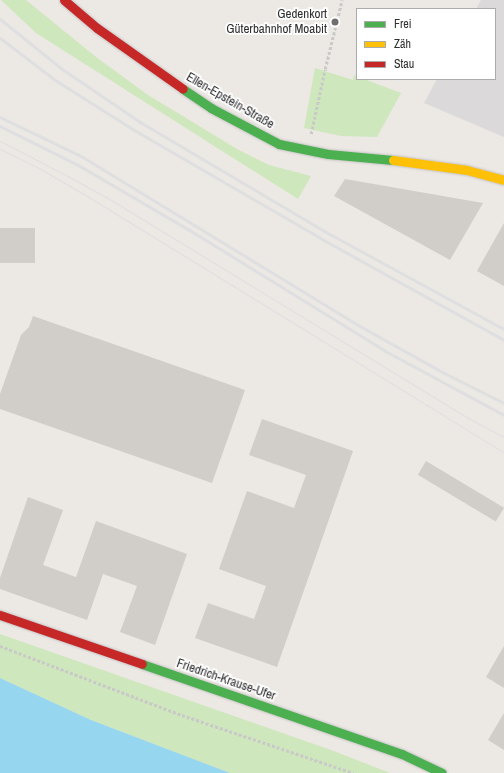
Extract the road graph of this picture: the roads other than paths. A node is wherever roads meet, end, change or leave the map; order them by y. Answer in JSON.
{"nodes":[{"id":1,"x":64,"y":0,"type":"edge"},
{"id":2,"x":504,"y":180,"type":"edge"},
{"id":3,"x":0,"y":615,"type":"edge"},
{"id":4,"x":442,"y":773,"type":"edge"}],
"edges":[{"from":1,"to":2,"type":"main road","name":"Ellen-Epstein-Straße"},
{"from":3,"to":4,"type":"main road","name":"Friedrich-Krause-Ufer"}]}
